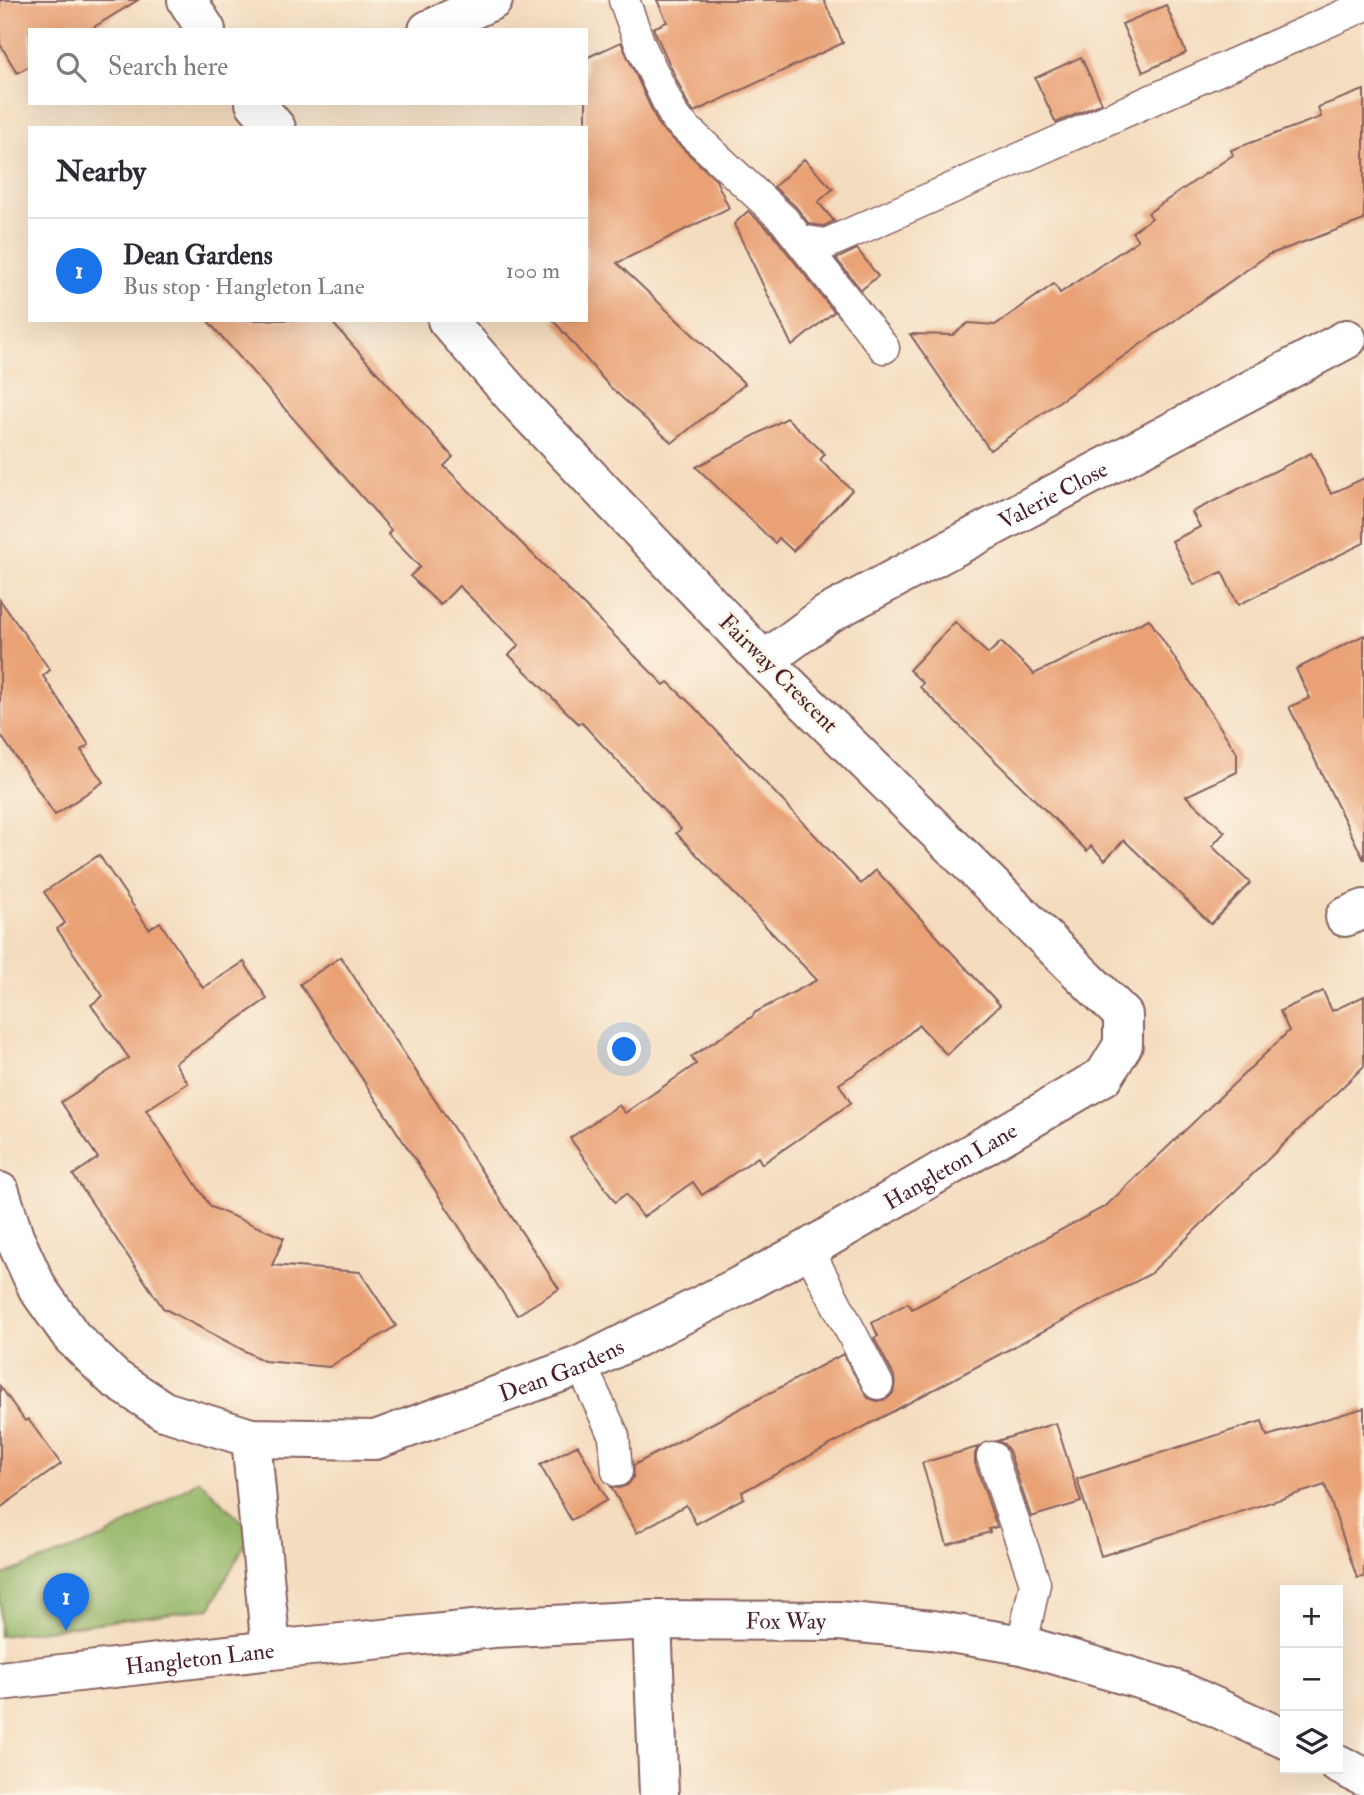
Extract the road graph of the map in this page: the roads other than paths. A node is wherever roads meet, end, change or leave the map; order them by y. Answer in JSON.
{"nodes":[{"id":1,"x":187,"y":0,"type":"edge"},
{"id":2,"x":493,"y":0,"type":"edge"},
{"id":3,"x":624,"y":0,"type":"edge"},
{"id":4,"x":1364,"y":6,"type":"edge"},
{"id":5,"x":205,"y":28,"type":"edge"},
{"id":6,"x":432,"y":28,"type":"edge"},
{"id":7,"x":800,"y":240,"type":"junction"},
{"id":8,"x":449,"y":322,"type":"edge"},
{"id":9,"x":1347,"y":339,"type":"dead end"},
{"id":10,"x":884,"y":348,"type":"dead end"},
{"id":11,"x":764,"y":661,"type":"junction"},
{"id":12,"x":1124,"y":1015,"type":"joint"},
{"id":13,"x":0,"y":1192,"type":"edge"},
{"id":14,"x":808,"y":1249,"type":"junction"},
{"id":15,"x":736,"y":1288,"type":"joint"},
{"id":16,"x":581,"y":1365,"type":"junction"},
{"id":17,"x":878,"y":1384,"type":"dead end"},
{"id":18,"x":251,"y":1438,"type":"junction"},
{"id":19,"x":992,"y":1457,"type":"dead end"},
{"id":20,"x":617,"y":1471,"type":"dead end"},
{"id":21,"x":652,"y":1620,"type":"junction"},
{"id":22,"x":1022,"y":1645,"type":"junction"},
{"id":23,"x":271,"y":1650,"type":"junction"},
{"id":24,"x":0,"y":1681,"type":"edge"},
{"id":25,"x":1280,"y":1738,"type":"edge"},
{"id":26,"x":1343,"y":1766,"type":"edge"},
{"id":27,"x":1364,"y":1777,"type":"edge"},
{"id":28,"x":659,"y":1795,"type":"edge"}],
"edges":[{"from":1,"to":5,"type":"street"},
{"from":2,"to":6,"type":"street"},
{"from":3,"to":7,"type":"lane"},
{"from":4,"to":7,"type":"lane"},
{"from":7,"to":10,"type":"lane"},
{"from":8,"to":11,"type":"street","name":"Fairway Crescent"},
{"from":9,"to":11,"type":"street","name":"Valerie Close"},
{"from":11,"to":12,"type":"street","name":"Fairway Crescent"},
{"from":12,"to":14,"type":"street","name":"Hangleton Lane"},
{"from":13,"to":18,"type":"street","name":"Dean Gardens"},
{"from":14,"to":15,"type":"street","name":"Hangleton Lane"},
{"from":14,"to":17,"type":"lane"},
{"from":15,"to":16,"type":"street","name":"Dean Gardens"},
{"from":16,"to":18,"type":"street","name":"Dean Gardens"},
{"from":16,"to":20,"type":"lane"},
{"from":18,"to":23,"type":"street","name":"Hangleton Lane"},
{"from":19,"to":22,"type":"lane"},
{"from":21,"to":22,"type":"street","name":"Fox Way"},
{"from":21,"to":23,"type":"street","name":"Fox Way"},
{"from":21,"to":28,"type":"street"},
{"from":22,"to":25,"type":"street","name":"Fox Way"},
{"from":23,"to":24,"type":"street","name":"Hangleton Lane"},
{"from":26,"to":27,"type":"street"}]}
